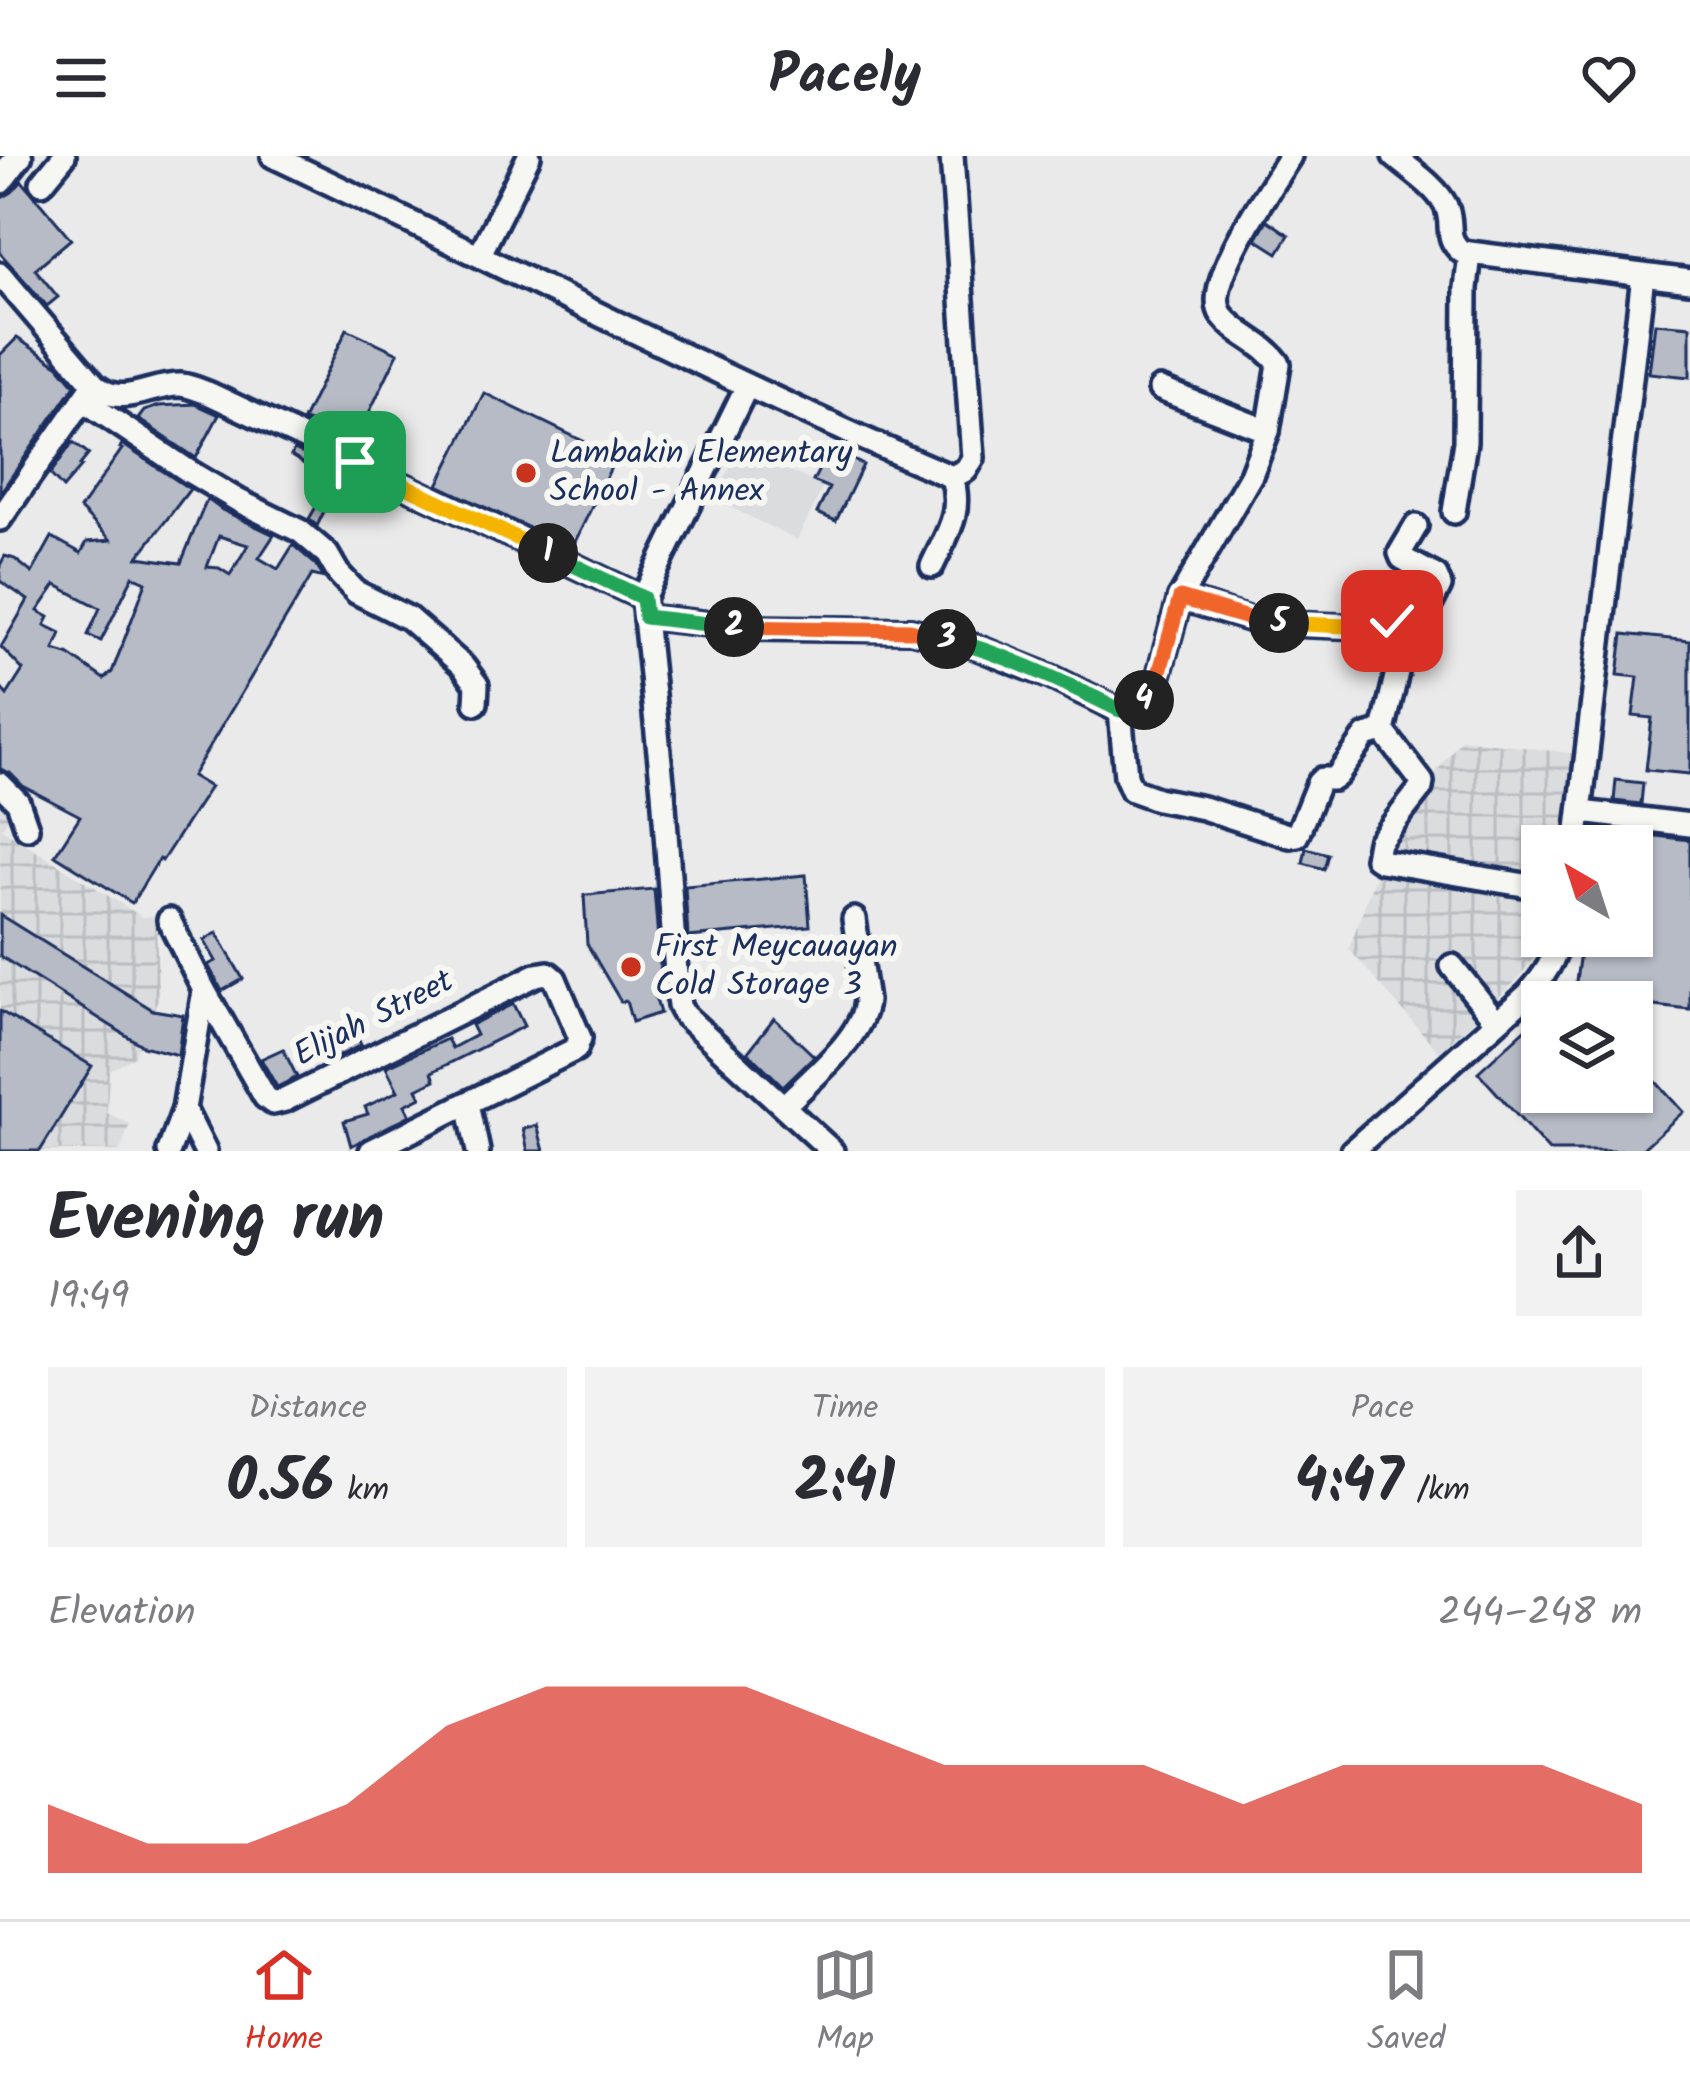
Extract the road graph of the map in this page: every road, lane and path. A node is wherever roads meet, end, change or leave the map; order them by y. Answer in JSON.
{"nodes":[{"id":1,"x":19,"y":156,"type":"edge"},
{"id":2,"x":64,"y":156,"type":"edge"},
{"id":3,"x":273,"y":156,"type":"edge"},
{"id":4,"x":529,"y":156,"type":"edge"},
{"id":5,"x":952,"y":156,"type":"edge"},
{"id":6,"x":1290,"y":156,"type":"edge"},
{"id":7,"x":1394,"y":156,"type":"edge"},
{"id":8,"x":0,"y":182,"type":"edge"},
{"id":9,"x":42,"y":183,"type":"dead end"},
{"id":10,"x":480,"y":254,"type":"junction"},
{"id":11,"x":1470,"y":254,"type":"junction"},
{"id":12,"x":0,"y":274,"type":"edge"},
{"id":13,"x":1642,"y":276,"type":"junction"},
{"id":14,"x":1690,"y":281,"type":"edge"},
{"id":15,"x":747,"y":386,"type":"junction"},
{"id":16,"x":1160,"y":389,"type":"dead end"},
{"id":17,"x":88,"y":392,"type":"junction"},
{"id":18,"x":1268,"y":431,"type":"junction"},
{"id":19,"x":952,"y":477,"type":"junction"},
{"id":20,"x":1454,"y":512,"type":"dead end"},
{"id":21,"x":0,"y":518,"type":"edge"},
{"id":22,"x":1416,"y":526,"type":"dead end"},
{"id":23,"x":932,"y":566,"type":"dead end"},
{"id":24,"x":1417,"y":566,"type":"junction"},
{"id":25,"x":1180,"y":598,"type":"junction"},
{"id":26,"x":644,"y":608,"type":"junction"},
{"id":27,"x":1390,"y":628,"type":"junction"},
{"id":28,"x":1406,"y":652,"type":"junction"},
{"id":29,"x":476,"y":703,"type":"dead end"},
{"id":30,"x":1120,"y":710,"type":"junction"},
{"id":31,"x":1383,"y":731,"type":"junction"},
{"id":32,"x":0,"y":784,"type":"edge"},
{"id":33,"x":1582,"y":812,"type":"junction"},
{"id":34,"x":1580,"y":825,"type":"edge"},
{"id":35,"x":1690,"y":825,"type":"edge"},
{"id":36,"x":27,"y":828,"type":"dead end"},
{"id":37,"x":1521,"y":884,"type":"edge"},
{"id":38,"x":854,"y":919,"type":"dead end"},
{"id":39,"x":169,"y":920,"type":"dead end"},
{"id":40,"x":1554,"y":957,"type":"edge"},
{"id":41,"x":1452,"y":966,"type":"dead end"},
{"id":42,"x":204,"y":990,"type":"junction"},
{"id":43,"x":1496,"y":1021,"type":"junction"},
{"id":44,"x":468,"y":1104,"type":"junction"},
{"id":45,"x":784,"y":1106,"type":"junction"},
{"id":46,"x":184,"y":1109,"type":"junction"},
{"id":47,"x":169,"y":1151,"type":"edge"},
{"id":48,"x":205,"y":1151,"type":"edge"},
{"id":49,"x":371,"y":1151,"type":"edge"},
{"id":50,"x":478,"y":1151,"type":"edge"},
{"id":51,"x":832,"y":1151,"type":"edge"},
{"id":52,"x":1352,"y":1151,"type":"edge"}],
"edges":[{"from":1,"to":8,"type":"main road"},
{"from":2,"to":9,"type":"street"},
{"from":3,"to":10,"type":"street"},
{"from":4,"to":10,"type":"street"},
{"from":5,"to":19,"type":"street"},
{"from":6,"to":18,"type":"street"},
{"from":7,"to":11,"type":"street"},
{"from":10,"to":15,"type":"street"},
{"from":11,"to":13,"type":"street"},
{"from":11,"to":20,"type":"street"},
{"from":12,"to":17,"type":"street"},
{"from":13,"to":14,"type":"street"},
{"from":13,"to":33,"type":"street"},
{"from":15,"to":19,"type":"street"},
{"from":15,"to":26,"type":"street"},
{"from":16,"to":18,"type":"street"},
{"from":17,"to":21,"type":"street"},
{"from":17,"to":26,"type":"street"},
{"from":17,"to":29,"type":"street"},
{"from":18,"to":25,"type":"street"},
{"from":19,"to":23,"type":"street"},
{"from":22,"to":24,"type":"street"},
{"from":24,"to":27,"type":"street"},
{"from":24,"to":28,"type":"street"},
{"from":25,"to":27,"type":"street"},
{"from":25,"to":30,"type":"street"},
{"from":26,"to":30,"type":"street"},
{"from":26,"to":45,"type":"street"},
{"from":27,"to":28,"type":"street"},
{"from":28,"to":31,"type":"street"},
{"from":30,"to":31,"type":"street"},
{"from":31,"to":37,"type":"street"},
{"from":32,"to":36,"type":"street"},
{"from":33,"to":34,"type":"street"},
{"from":33,"to":35,"type":"street"},
{"from":38,"to":45,"type":"street"},
{"from":39,"to":42,"type":"street","name":"Elijah Street"},
{"from":40,"to":43,"type":"street"},
{"from":41,"to":43,"type":"street"},
{"from":42,"to":44,"type":"street","name":"Elijah Street"},
{"from":42,"to":46,"type":"street"},
{"from":43,"to":52,"type":"street"},
{"from":44,"to":49,"type":"street"},
{"from":44,"to":50,"type":"street"},
{"from":45,"to":51,"type":"street"},
{"from":46,"to":47,"type":"street"},
{"from":46,"to":48,"type":"street"}]}
